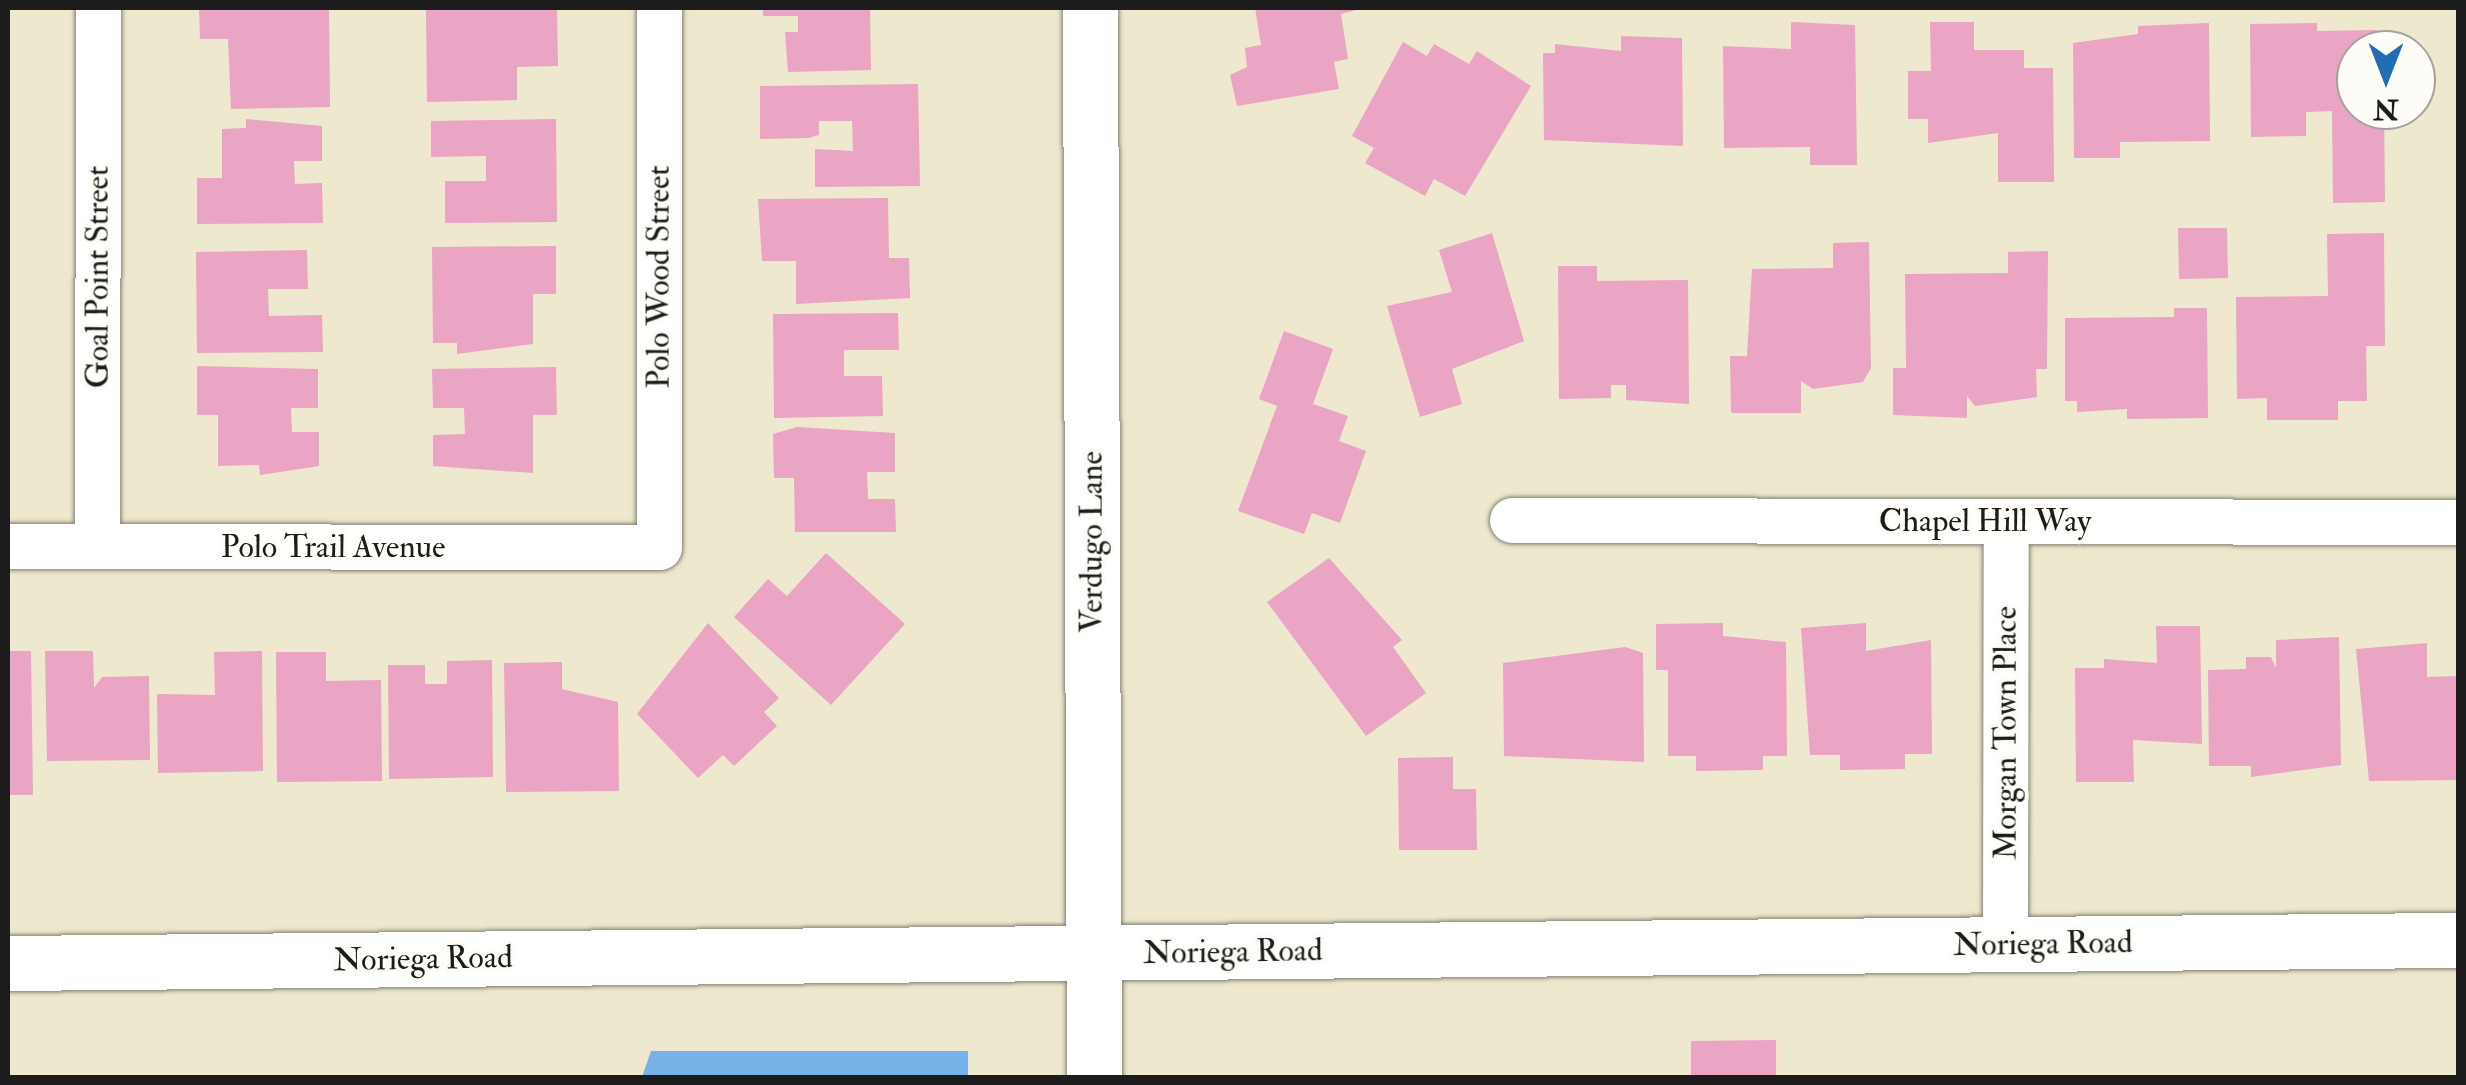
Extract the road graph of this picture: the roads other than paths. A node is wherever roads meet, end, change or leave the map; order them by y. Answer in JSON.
{"nodes":[{"id":1,"x":98,"y":8,"type":"edge"},
{"id":2,"x":660,"y":8,"type":"edge"},
{"id":3,"x":1090,"y":8,"type":"edge"},
{"id":4,"x":1512,"y":520,"type":"dead end"},
{"id":5,"x":2006,"y":521,"type":"junction"},
{"id":6,"x":2458,"y":522,"type":"edge"},
{"id":7,"x":8,"y":546,"type":"edge"},
{"id":8,"x":97,"y":546,"type":"junction"},
{"id":9,"x":659,"y":547,"type":"joint"},
{"id":10,"x":2458,"y":940,"type":"edge"},
{"id":11,"x":2005,"y":944,"type":"junction"},
{"id":12,"x":1094,"y":953,"type":"junction"},
{"id":13,"x":8,"y":964,"type":"edge"},
{"id":14,"x":1094,"y":1078,"type":"edge"}],
"edges":[{"from":1,"to":8,"type":"street","name":"Goal Point Street"},
{"from":2,"to":9,"type":"street","name":"Polo Wood Street"},
{"from":3,"to":12,"type":"street","name":"Verdugo Lane"},
{"from":4,"to":5,"type":"street","name":"Chapel Hill Way"},
{"from":5,"to":6,"type":"street","name":"Chapel Hill Way"},
{"from":5,"to":11,"type":"street","name":"Morgan Town Place"},
{"from":7,"to":8,"type":"street","name":"Polo Trail Avenue"},
{"from":8,"to":9,"type":"street","name":"Polo Trail Avenue"},
{"from":10,"to":11,"type":"street","name":"Noriega Road"},
{"from":11,"to":12,"type":"street","name":"Noriega Road"},
{"from":12,"to":13,"type":"street","name":"Noriega Road"},
{"from":12,"to":14,"type":"street","name":"Verdugo Lane"}]}
